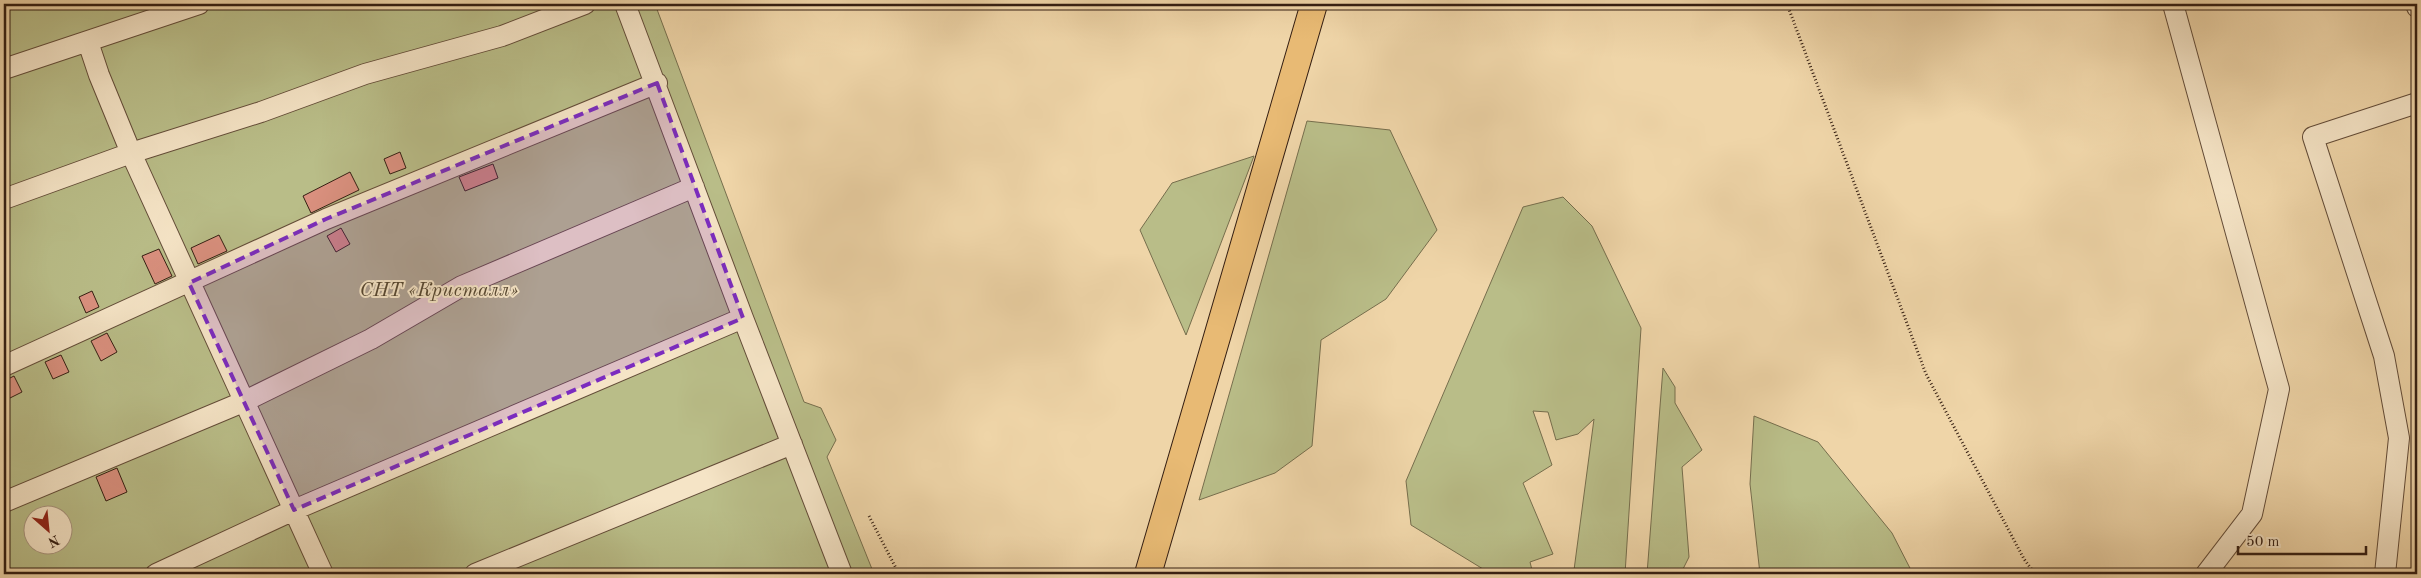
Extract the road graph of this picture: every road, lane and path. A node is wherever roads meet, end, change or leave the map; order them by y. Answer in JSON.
{"nodes":[{"id":1,"x":199,"y":4,"type":"edge"},
{"id":2,"x":585,"y":4,"type":"edge"},
{"id":3,"x":626,"y":4,"type":"edge"},
{"id":4,"x":1314,"y":4,"type":"edge"},
{"id":5,"x":1787,"y":4,"type":"edge"},
{"id":6,"x":2173,"y":4,"type":"edge"},
{"id":7,"x":2416,"y":4,"type":"edge"},
{"id":8,"x":2417,"y":7,"type":"edge"},
{"id":9,"x":88,"y":42,"type":"junction"},
{"id":10,"x":4,"y":69,"type":"edge"},
{"id":11,"x":657,"y":84,"type":"junction"},
{"id":12,"x":2417,"y":103,"type":"edge"},
{"id":13,"x":132,"y":153,"type":"junction"},
{"id":14,"x":694,"y":187,"type":"junction"},
{"id":15,"x":4,"y":199,"type":"edge"},
{"id":16,"x":189,"y":283,"type":"junction"},
{"id":17,"x":742,"y":318,"type":"junction"},
{"id":18,"x":4,"y":366,"type":"edge"},
{"id":19,"x":243,"y":402,"type":"junction"},
{"id":20,"x":2408,"y":436,"type":"edge"},
{"id":21,"x":792,"y":444,"type":"junction"},
{"id":22,"x":4,"y":502,"type":"edge"},
{"id":23,"x":294,"y":510,"type":"junction"},
{"id":24,"x":869,"y":516,"type":"dead end"},
{"id":25,"x":156,"y":574,"type":"edge"},
{"id":26,"x":323,"y":574,"type":"edge"},
{"id":27,"x":475,"y":574,"type":"edge"},
{"id":28,"x":842,"y":574,"type":"edge"},
{"id":29,"x":899,"y":574,"type":"edge"},
{"id":30,"x":1148,"y":574,"type":"edge"},
{"id":31,"x":2035,"y":574,"type":"edge"},
{"id":32,"x":2206,"y":574,"type":"edge"},
{"id":33,"x":2385,"y":574,"type":"edge"}],
"edges":[{"from":1,"to":9,"type":"street"},
{"from":2,"to":13,"type":"street"},
{"from":3,"to":11,"type":"street"},
{"from":4,"to":30,"type":"main road"},
{"from":5,"to":31,"type":"path"},
{"from":6,"to":32,"type":"street"},
{"from":7,"to":8,"type":"street"},
{"from":9,"to":10,"type":"street"},
{"from":9,"to":13,"type":"street"},
{"from":11,"to":14,"type":"street"},
{"from":11,"to":16,"type":"street"},
{"from":12,"to":20,"type":"street"},
{"from":13,"to":15,"type":"street"},
{"from":13,"to":16,"type":"street"},
{"from":14,"to":17,"type":"street"},
{"from":14,"to":19,"type":"street"},
{"from":16,"to":18,"type":"street"},
{"from":16,"to":19,"type":"street"},
{"from":17,"to":21,"type":"street"},
{"from":17,"to":23,"type":"street"},
{"from":19,"to":22,"type":"street"},
{"from":19,"to":23,"type":"street"},
{"from":20,"to":33,"type":"street"},
{"from":21,"to":27,"type":"street"},
{"from":21,"to":28,"type":"street"},
{"from":23,"to":25,"type":"street"},
{"from":23,"to":26,"type":"street"},
{"from":24,"to":29,"type":"path"}]}
